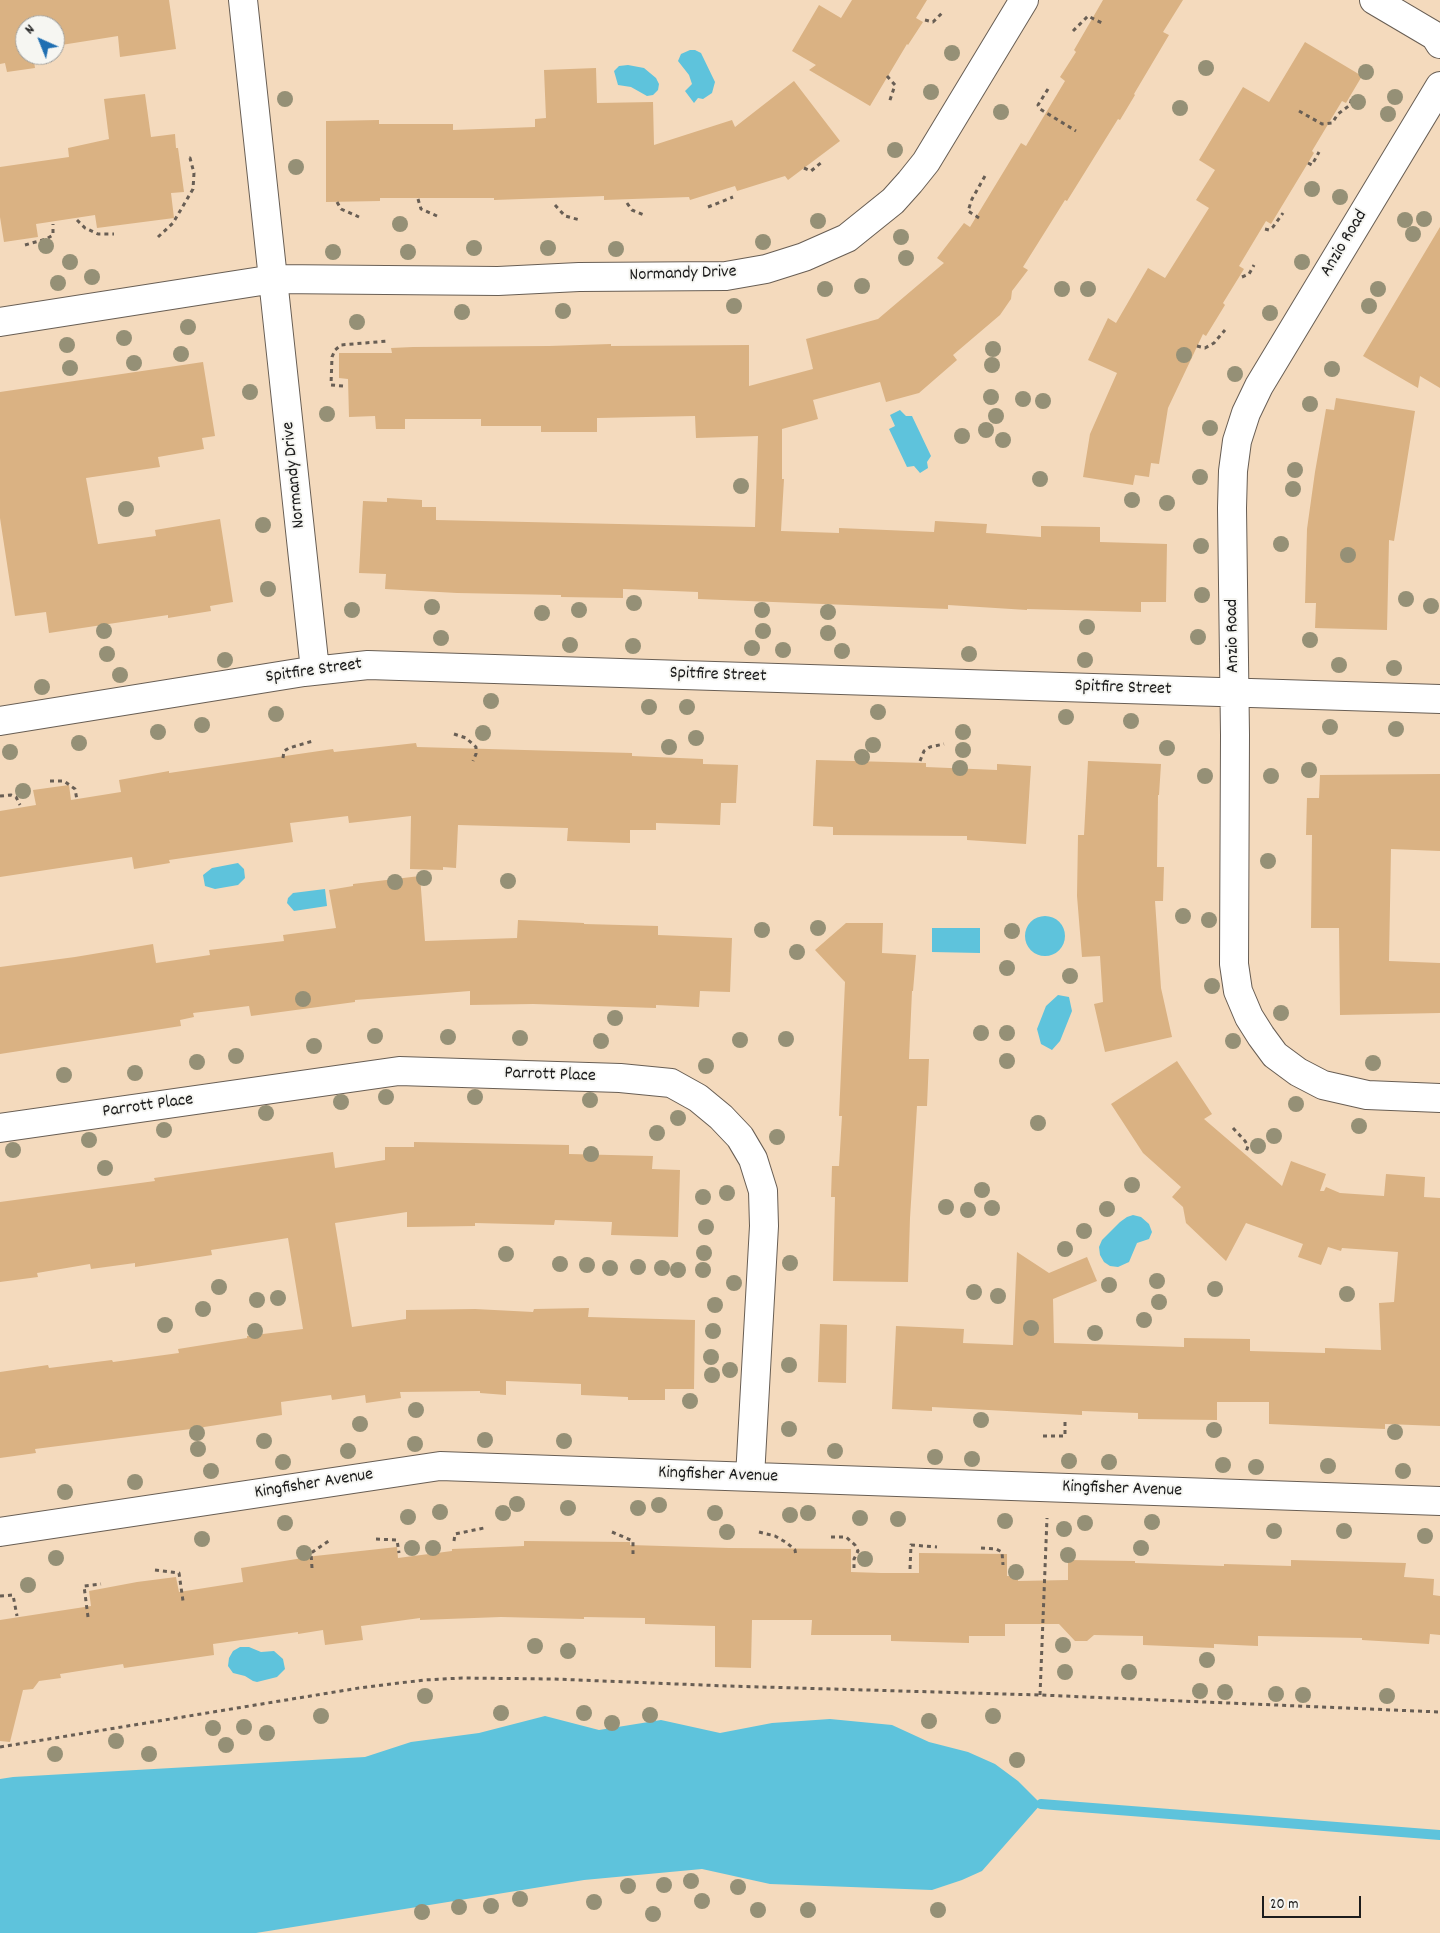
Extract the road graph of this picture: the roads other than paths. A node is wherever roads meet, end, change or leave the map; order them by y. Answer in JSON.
{"nodes":[{"id":1,"x":243,"y":0,"type":"edge"},
{"id":2,"x":1024,"y":0,"type":"edge"},
{"id":3,"x":1374,"y":0,"type":"edge"},
{"id":4,"x":1440,"y":44,"type":"edge"},
{"id":5,"x":1440,"y":86,"type":"edge"},
{"id":6,"x":274,"y":279,"type":"junction"},
{"id":7,"x":0,"y":322,"type":"edge"},
{"id":8,"x":315,"y":670,"type":"junction"},
{"id":9,"x":1235,"y":693,"type":"junction"},
{"id":10,"x":1440,"y":699,"type":"edge"},
{"id":11,"x":0,"y":721,"type":"edge"},
{"id":12,"x":1440,"y":1098,"type":"edge"},
{"id":13,"x":0,"y":1128,"type":"edge"},
{"id":14,"x":750,"y":1477,"type":"junction"},
{"id":15,"x":1440,"y":1501,"type":"edge"},
{"id":16,"x":0,"y":1532,"type":"edge"}],
"edges":[{"from":1,"to":6,"type":"street","name":"Normandy Drive"},
{"from":2,"to":6,"type":"street","name":"Normandy Drive"},
{"from":3,"to":4,"type":"street"},
{"from":5,"to":9,"type":"street","name":"Anzio Road"},
{"from":6,"to":7,"type":"street","name":"Normandy Drive"},
{"from":6,"to":8,"type":"street","name":"Normandy Drive"},
{"from":8,"to":9,"type":"street","name":"Spitfire Street"},
{"from":8,"to":11,"type":"street","name":"Spitfire Street"},
{"from":9,"to":10,"type":"street","name":"Spitfire Street"},
{"from":9,"to":12,"type":"street","name":"Anzio Road"},
{"from":13,"to":14,"type":"street","name":"Parrott Place"},
{"from":14,"to":15,"type":"street","name":"Kingfisher Avenue"},
{"from":14,"to":16,"type":"street","name":"Kingfisher Avenue"}]}
